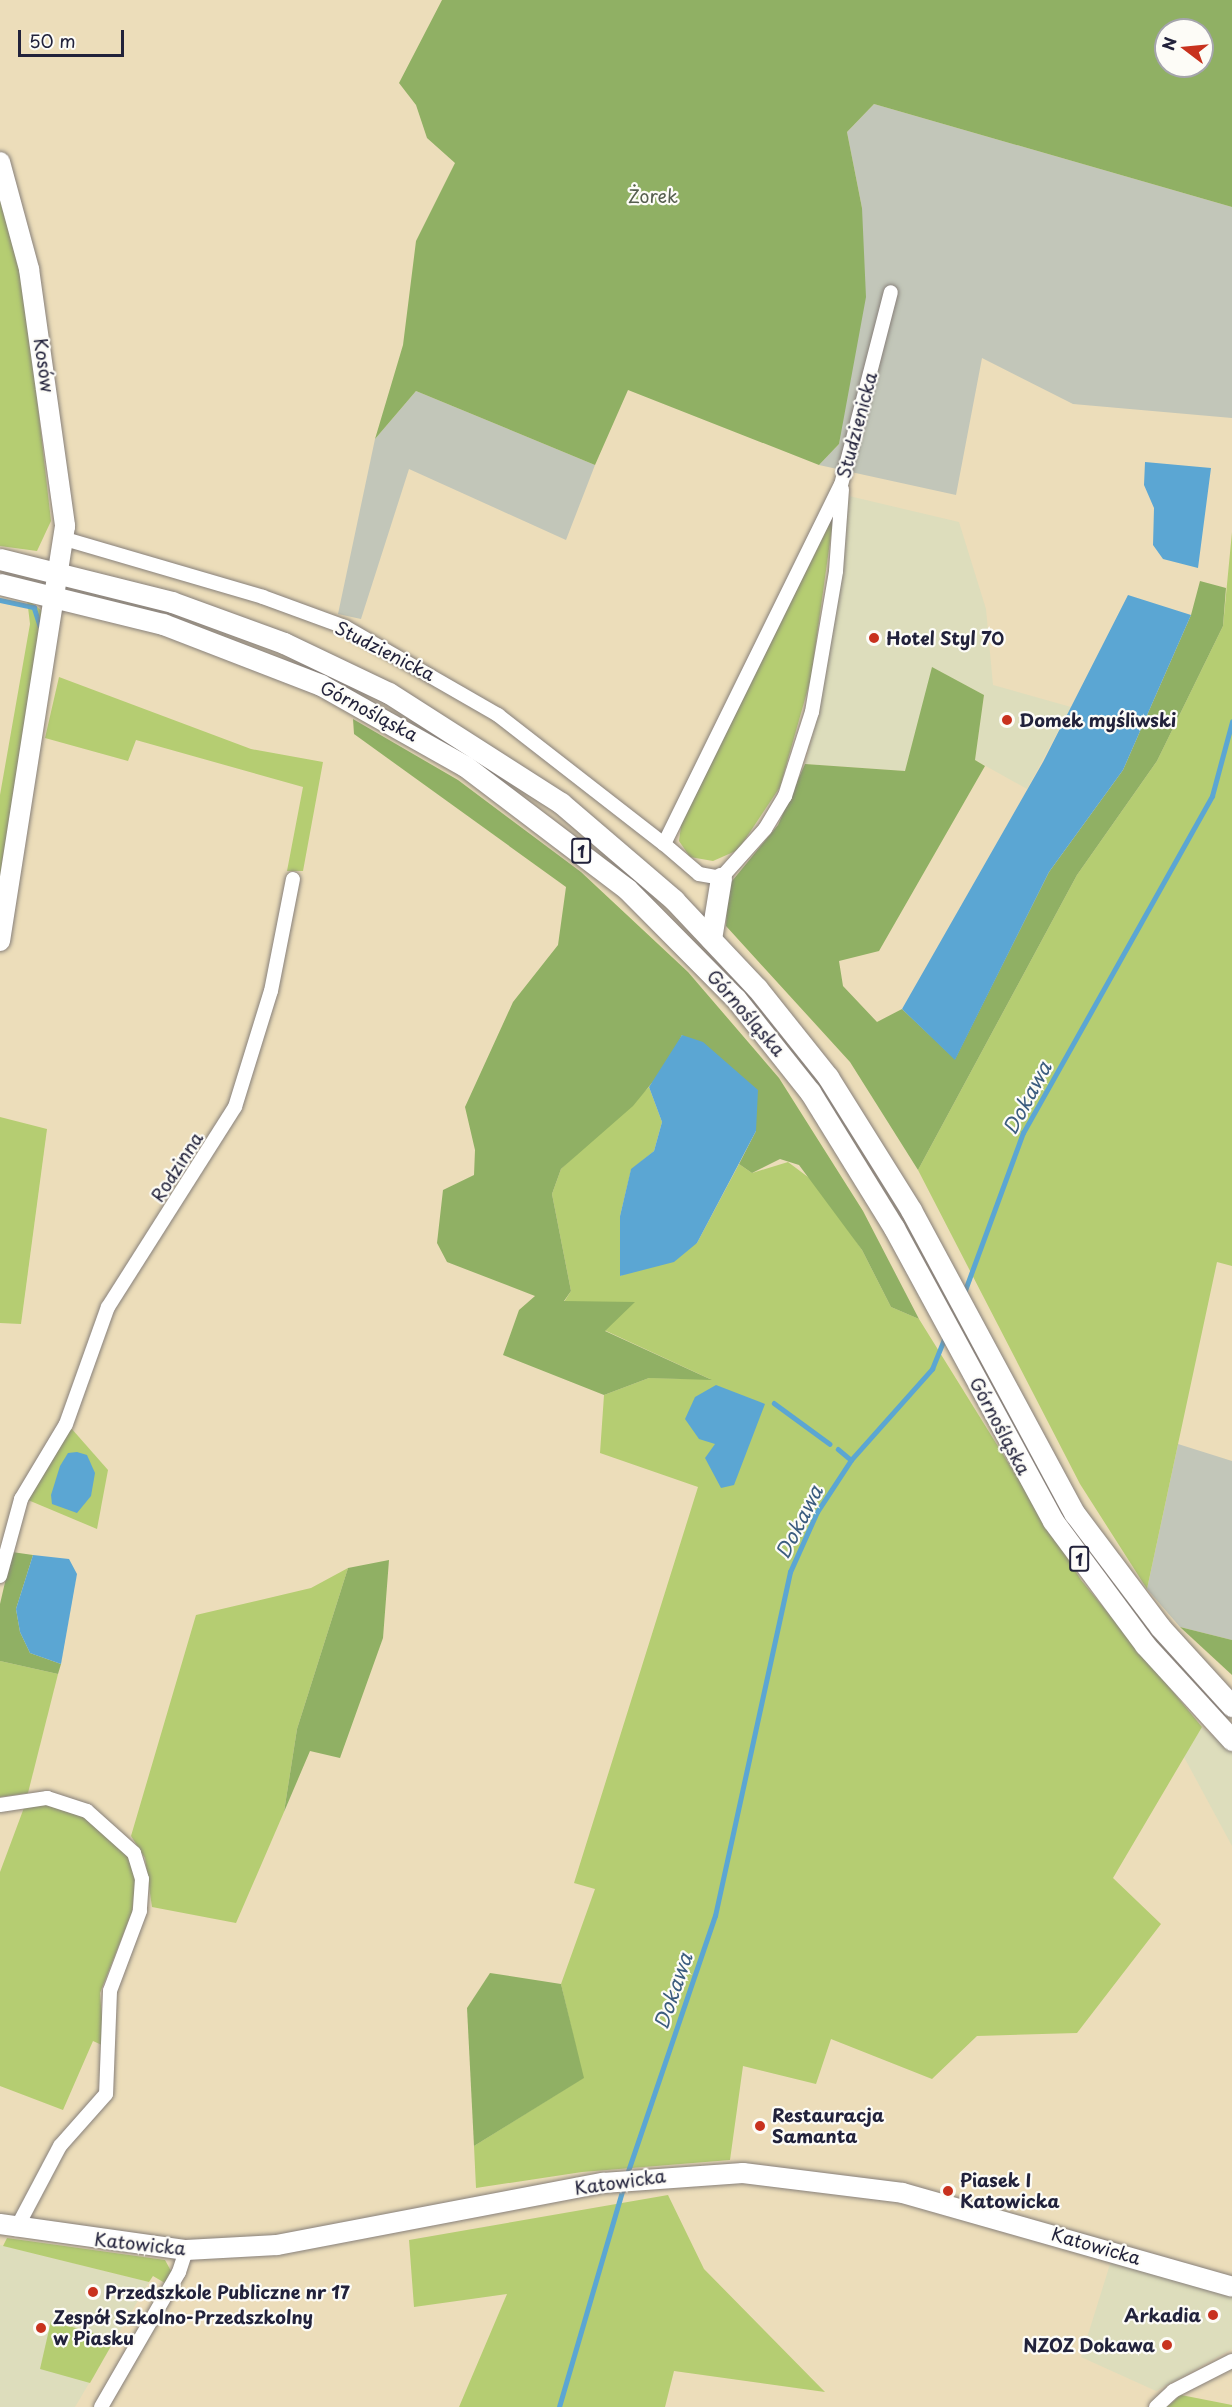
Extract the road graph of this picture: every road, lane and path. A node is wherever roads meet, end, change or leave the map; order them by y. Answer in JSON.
{"nodes":[{"id":1,"x":0,"y":162,"type":"edge"},
{"id":2,"x":891,"y":292,"type":"dead end"},
{"id":3,"x":841,"y":485,"type":"junction"},
{"id":4,"x":65,"y":539,"type":"junction"},
{"id":5,"x":0,"y":560,"type":"edge"},
{"id":6,"x":61,"y":572,"type":"junction"},
{"id":7,"x":0,"y":584,"type":"edge"},
{"id":8,"x":58,"y":596,"type":"junction"},
{"id":9,"x":664,"y":844,"type":"junction"},
{"id":10,"x":721,"y":878,"type":"junction"},
{"id":11,"x":293,"y":879,"type":"dead end"},
{"id":12,"x":711,"y":939,"type":"junction"},
{"id":13,"x":0,"y":941,"type":"edge"},
{"id":14,"x":0,"y":1576,"type":"edge"},
{"id":15,"x":1232,"y":1706,"type":"edge"},
{"id":16,"x":1232,"y":1740,"type":"edge"},
{"id":17,"x":0,"y":1805,"type":"edge"},
{"id":18,"x":8,"y":2227,"type":"edge"},
{"id":19,"x":186,"y":2250,"type":"junction"},
{"id":20,"x":1232,"y":2287,"type":"edge"},
{"id":21,"x":1232,"y":2361,"type":"edge"},
{"id":22,"x":102,"y":2407,"type":"edge"},
{"id":23,"x":1156,"y":2407,"type":"edge"}],
"edges":[{"from":1,"to":4,"type":"street","name":"Kosów"},
{"from":2,"to":3,"type":"street","name":"Studzienicka"},
{"from":3,"to":9,"type":"street","name":"Studzienicka"},
{"from":3,"to":10,"type":"street"},
{"from":4,"to":6,"type":"street","name":"Kosów"},
{"from":4,"to":9,"type":"street","name":"Studzienicka"},
{"from":5,"to":6,"type":"main road","name":"Górnośląska","number":"1"},
{"from":6,"to":8,"type":"street"},
{"from":6,"to":12,"type":"main road","name":"Górnośląska","number":"1"},
{"from":7,"to":8,"type":"main road","name":"Górnośląska","number":"1"},
{"from":8,"to":13,"type":"street"},
{"from":8,"to":16,"type":"main road","name":"Górnośląska","number":"1"},
{"from":9,"to":10,"type":"street","name":"Studzienicka"},
{"from":10,"to":12,"type":"main road"},
{"from":11,"to":14,"type":"street","name":"Rodzinna"},
{"from":12,"to":15,"type":"main road","name":"Górnośląska","number":"1"},
{"from":17,"to":18,"type":"street"},
{"from":18,"to":19,"type":"street","name":"Katowicka"},
{"from":19,"to":20,"type":"street","name":"Katowicka"},
{"from":19,"to":22,"type":"street"},
{"from":21,"to":23,"type":"street"}]}
